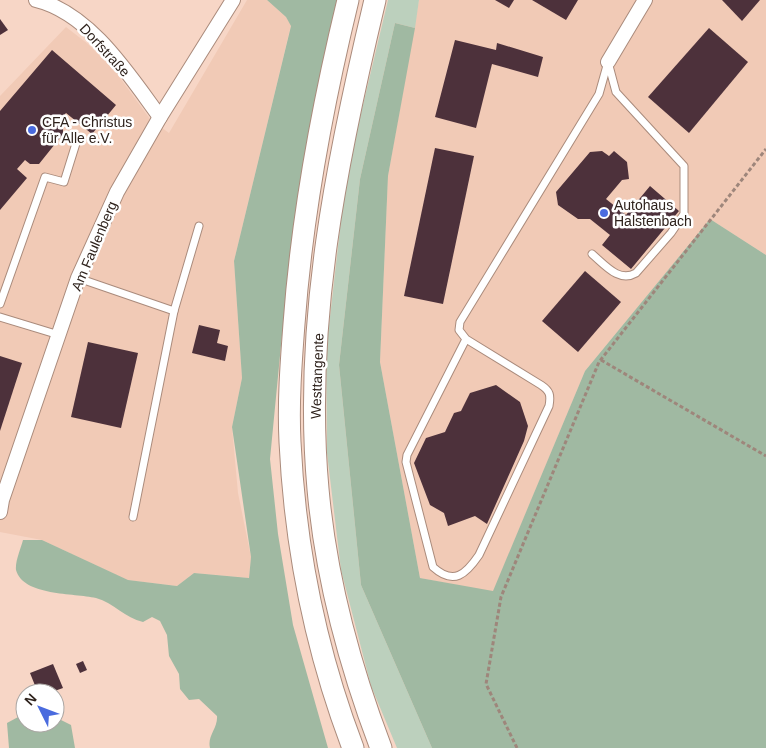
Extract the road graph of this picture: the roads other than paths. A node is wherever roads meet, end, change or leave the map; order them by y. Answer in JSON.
{"nodes":[{"id":1,"x":36,"y":0,"type":"edge"},
{"id":2,"x":233,"y":0,"type":"edge"},
{"id":3,"x":348,"y":0,"type":"edge"},
{"id":4,"x":375,"y":0,"type":"edge"},
{"id":5,"x":646,"y":0,"type":"edge"},
{"id":6,"x":608,"y":62,"type":"junction"},
{"id":7,"x":160,"y":117,"type":"junction"},
{"id":8,"x":78,"y":137,"type":"dead end"},
{"id":9,"x":199,"y":226,"type":"dead end"},
{"id":10,"x":592,"y":254,"type":"dead end"},
{"id":11,"x":78,"y":278,"type":"junction"},
{"id":12,"x":0,"y":304,"type":"edge"},
{"id":13,"x":174,"y":311,"type":"junction"},
{"id":14,"x":0,"y":317,"type":"edge"},
{"id":15,"x":59,"y":335,"type":"junction"},
{"id":16,"x":466,"y":339,"type":"junction"},
{"id":17,"x":0,"y":512,"type":"edge"},
{"id":18,"x":133,"y":517,"type":"dead end"},
{"id":19,"x":353,"y":748,"type":"edge"},
{"id":20,"x":382,"y":748,"type":"edge"}],
"edges":[{"from":1,"to":7,"type":"street","name":"Dorfstraße"},
{"from":2,"to":7,"type":"street","name":"Am Faulenberg"},
{"from":3,"to":19,"type":"main road","name":"Westtangente"},
{"from":4,"to":20,"type":"main road","name":"Westtangente"},
{"from":5,"to":6,"type":"street"},
{"from":6,"to":10,"type":"lane"},
{"from":6,"to":16,"type":"lane"},
{"from":7,"to":11,"type":"street","name":"Am Faulenberg"},
{"from":8,"to":12,"type":"lane"},
{"from":9,"to":13,"type":"lane"},
{"from":11,"to":13,"type":"lane"},
{"from":11,"to":15,"type":"street","name":"Am Faulenberg"},
{"from":13,"to":18,"type":"lane"},
{"from":14,"to":15,"type":"lane"},
{"from":15,"to":17,"type":"street","name":"Am Faulenberg"},
{"from":16,"to":16,"type":"lane"}]}
